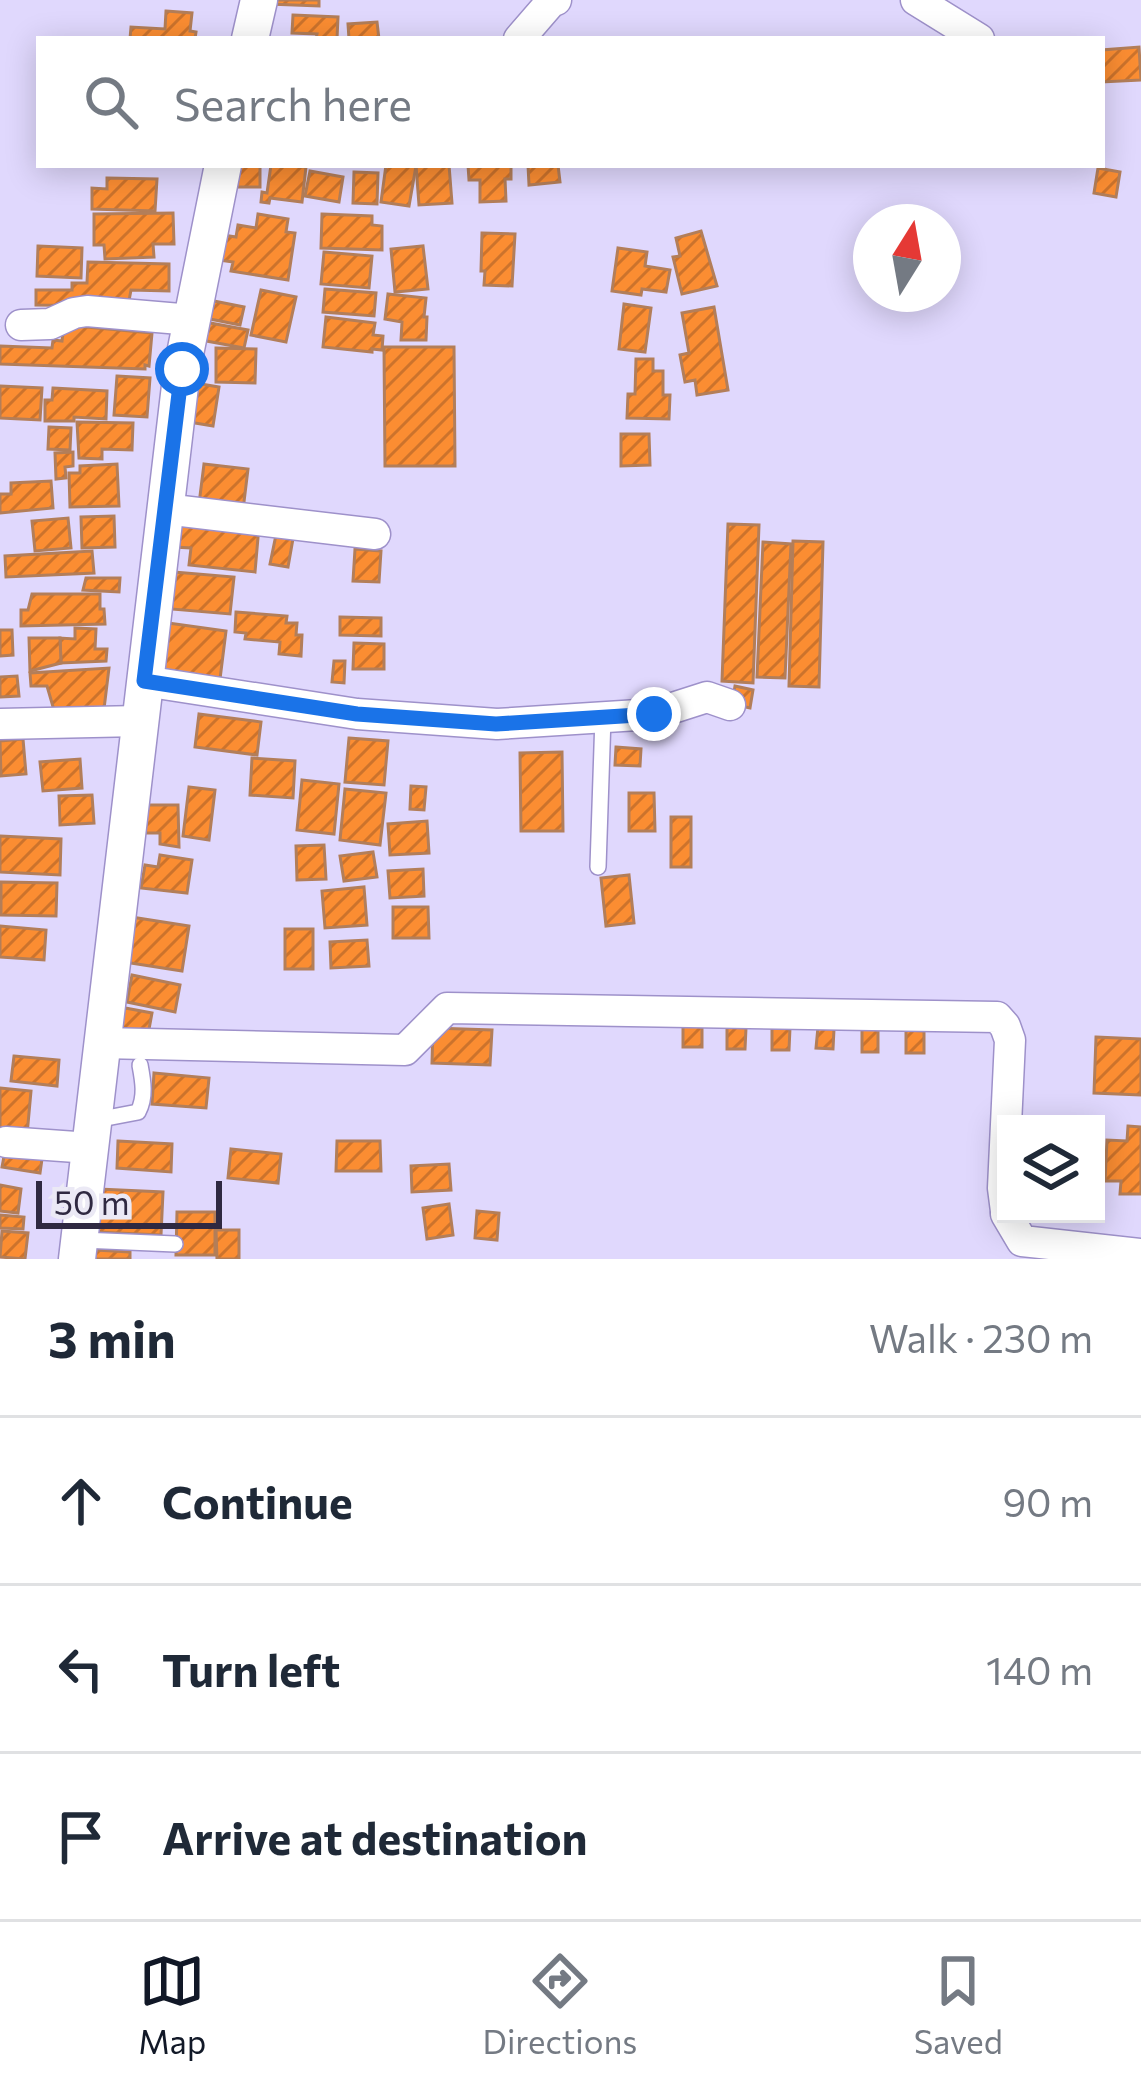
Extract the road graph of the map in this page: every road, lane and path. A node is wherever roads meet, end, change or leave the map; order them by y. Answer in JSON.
{"nodes":[{"id":1,"x":259,"y":0,"type":"edge"},
{"id":2,"x":916,"y":0,"type":"edge"},
{"id":3,"x":251,"y":36,"type":"edge"},
{"id":4,"x":974,"y":36,"type":"edge"},
{"id":5,"x":222,"y":168,"type":"edge"},
{"id":6,"x":192,"y":320,"type":"junction"},
{"id":7,"x":21,"y":326,"type":"dead end"},
{"id":8,"x":165,"y":509,"type":"junction"},
{"id":9,"x":375,"y":534,"type":"dead end"},
{"id":10,"x":144,"y":681,"type":"junction"},
{"id":11,"x":730,"y":705,"type":"dead end"},
{"id":12,"x":603,"y":717,"type":"junction"},
{"id":13,"x":139,"y":721,"type":"junction"},
{"id":14,"x":0,"y":724,"type":"edge"},
{"id":15,"x":598,"y":867,"type":"dead end"},
{"id":16,"x":102,"y":1043,"type":"junction"},
{"id":17,"x":140,"y":1065,"type":"dead end"},
{"id":18,"x":1006,"y":1115,"type":"edge"},
{"id":19,"x":91,"y":1134,"type":"junction"},
{"id":20,"x":5,"y":1142,"type":"dead end"},
{"id":21,"x":1012,"y":1223,"type":"edge"},
{"id":22,"x":175,"y":1244,"type":"dead end"},
{"id":23,"x":78,"y":1249,"type":"edge"},
{"id":24,"x":1141,"y":1254,"type":"edge"}],
"edges":[{"from":1,"to":3,"type":"street"},
{"from":2,"to":4,"type":"street"},
{"from":5,"to":6,"type":"street"},
{"from":6,"to":7,"type":"street"},
{"from":6,"to":8,"type":"street"},
{"from":8,"to":9,"type":"street"},
{"from":8,"to":10,"type":"street"},
{"from":10,"to":12,"type":"street"},
{"from":10,"to":13,"type":"street"},
{"from":11,"to":12,"type":"street"},
{"from":12,"to":15,"type":"lane"},
{"from":13,"to":14,"type":"street"},
{"from":13,"to":16,"type":"street"},
{"from":16,"to":18,"type":"street"},
{"from":16,"to":19,"type":"street"},
{"from":17,"to":19,"type":"lane"},
{"from":19,"to":20,"type":"street"},
{"from":19,"to":23,"type":"street"},
{"from":21,"to":24,"type":"street"},
{"from":22,"to":23,"type":"lane"}]}
